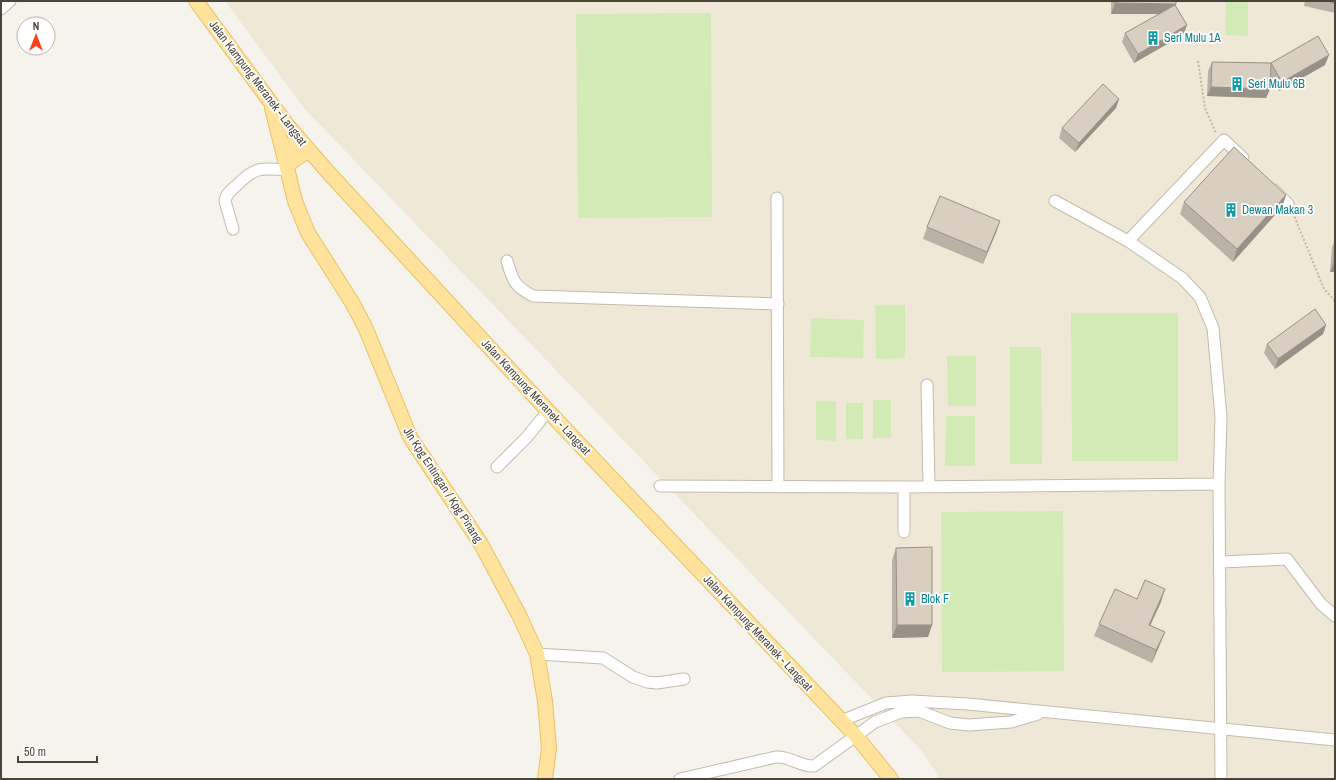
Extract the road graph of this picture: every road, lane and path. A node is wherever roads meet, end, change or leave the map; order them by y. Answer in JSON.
{"nodes":[{"id":1,"x":10,"y":1,"type":"edge"},
{"id":2,"x":196,"y":1,"type":"edge"},
{"id":3,"x":1,"y":8,"type":"edge"},
{"id":4,"x":1198,"y":61,"type":"dead end"},
{"id":5,"x":270,"y":101,"type":"junction"},
{"id":6,"x":296,"y":136,"type":"junction"},
{"id":7,"x":1224,"y":140,"type":"junction"},
{"id":8,"x":309,"y":150,"type":"junction"},
{"id":9,"x":1249,"y":164,"type":"edge"},
{"id":10,"x":287,"y":165,"type":"junction"},
{"id":11,"x":1269,"y":184,"type":"edge"},
{"id":12,"x":777,"y":198,"type":"dead end"},
{"id":13,"x":1056,"y":201,"type":"dead end"},
{"id":14,"x":1288,"y":204,"type":"joint"},
{"id":15,"x":233,"y":229,"type":"dead end"},
{"id":16,"x":1128,"y":241,"type":"junction"},
{"id":17,"x":507,"y":261,"type":"dead end"},
{"id":18,"x":1335,"y":301,"type":"edge"},
{"id":19,"x":778,"y":304,"type":"junction"},
{"id":20,"x":927,"y":385,"type":"dead end"},
{"id":21,"x":548,"y":411,"type":"junction"},
{"id":22,"x":497,"y":467,"type":"dead end"},
{"id":23,"x":1219,"y":484,"type":"junction"},
{"id":24,"x":660,"y":486,"type":"dead end"},
{"id":25,"x":929,"y":486,"type":"junction"},
{"id":26,"x":778,"y":487,"type":"junction"},
{"id":27,"x":904,"y":487,"type":"junction"},
{"id":28,"x":904,"y":532,"type":"dead end"},
{"id":29,"x":1221,"y":562,"type":"junction"},
{"id":30,"x":1335,"y":616,"type":"edge"},
{"id":31,"x":537,"y":654,"type":"junction"},
{"id":32,"x":684,"y":679,"type":"dead end"},
{"id":33,"x":930,"y":702,"type":"junction"},
{"id":34,"x":1042,"y":713,"type":"junction"},
{"id":35,"x":929,"y":715,"type":"junction"},
{"id":36,"x":841,"y":721,"type":"junction"},
{"id":37,"x":1221,"y":728,"type":"junction"},
{"id":38,"x":856,"y":736,"type":"junction"},
{"id":39,"x":1335,"y":740,"type":"edge"},
{"id":40,"x":545,"y":779,"type":"edge"},
{"id":41,"x":680,"y":779,"type":"edge"},
{"id":42,"x":891,"y":779,"type":"edge"},
{"id":43,"x":1221,"y":779,"type":"edge"}],
"edges":[{"from":1,"to":3,"type":"street"},
{"from":2,"to":5,"type":"main road","name":"Jalan Kampung Meranek - Langsat"},
{"from":4,"to":7,"type":"path"},
{"from":5,"to":6,"type":"main road","name":"Jalan Kampung Meranek - Langsat"},
{"from":5,"to":10,"type":"main road","name":"Jln Kpg Entingan / Kpg Pinang"},
{"from":6,"to":8,"type":"main road","name":"Jalan Kampung Meranek - Langsat"},
{"from":6,"to":10,"type":"main road"},
{"from":7,"to":9,"type":"street"},
{"from":7,"to":16,"type":"street"},
{"from":8,"to":10,"type":"main road"},
{"from":8,"to":21,"type":"main road","name":"Jalan Kampung Meranek - Langsat"},
{"from":10,"to":15,"type":"street"},
{"from":10,"to":31,"type":"main road","name":"Jln Kpg Entingan / Kpg Pinang"},
{"from":11,"to":14,"type":"street"},
{"from":12,"to":19,"type":"street"},
{"from":13,"to":16,"type":"street"},
{"from":14,"to":18,"type":"path"},
{"from":16,"to":23,"type":"street"},
{"from":17,"to":19,"type":"street"},
{"from":19,"to":26,"type":"street"},
{"from":20,"to":25,"type":"street"},
{"from":21,"to":22,"type":"street"},
{"from":21,"to":36,"type":"main road","name":"Jalan Kampung Meranek - Langsat"},
{"from":23,"to":25,"type":"street"},
{"from":23,"to":29,"type":"street"},
{"from":24,"to":26,"type":"street"},
{"from":25,"to":27,"type":"street"},
{"from":26,"to":27,"type":"street"},
{"from":27,"to":28,"type":"street"},
{"from":29,"to":30,"type":"street"},
{"from":29,"to":37,"type":"street"},
{"from":31,"to":32,"type":"street"},
{"from":31,"to":40,"type":"main road","name":"Jln Kpg Entingan / Kpg Pinang"},
{"from":33,"to":34,"type":"street"},
{"from":33,"to":35,"type":"street"},
{"from":33,"to":36,"type":"street"},
{"from":34,"to":35,"type":"street"},
{"from":34,"to":37,"type":"street"},
{"from":35,"to":38,"type":"street"},
{"from":36,"to":38,"type":"main road","name":"Jalan Kampung Meranek - Langsat"},
{"from":37,"to":39,"type":"street"},
{"from":37,"to":43,"type":"street"},
{"from":38,"to":41,"type":"street"},
{"from":38,"to":42,"type":"main road","name":"Jalan Kampung Meranek - Langsat"}]}
